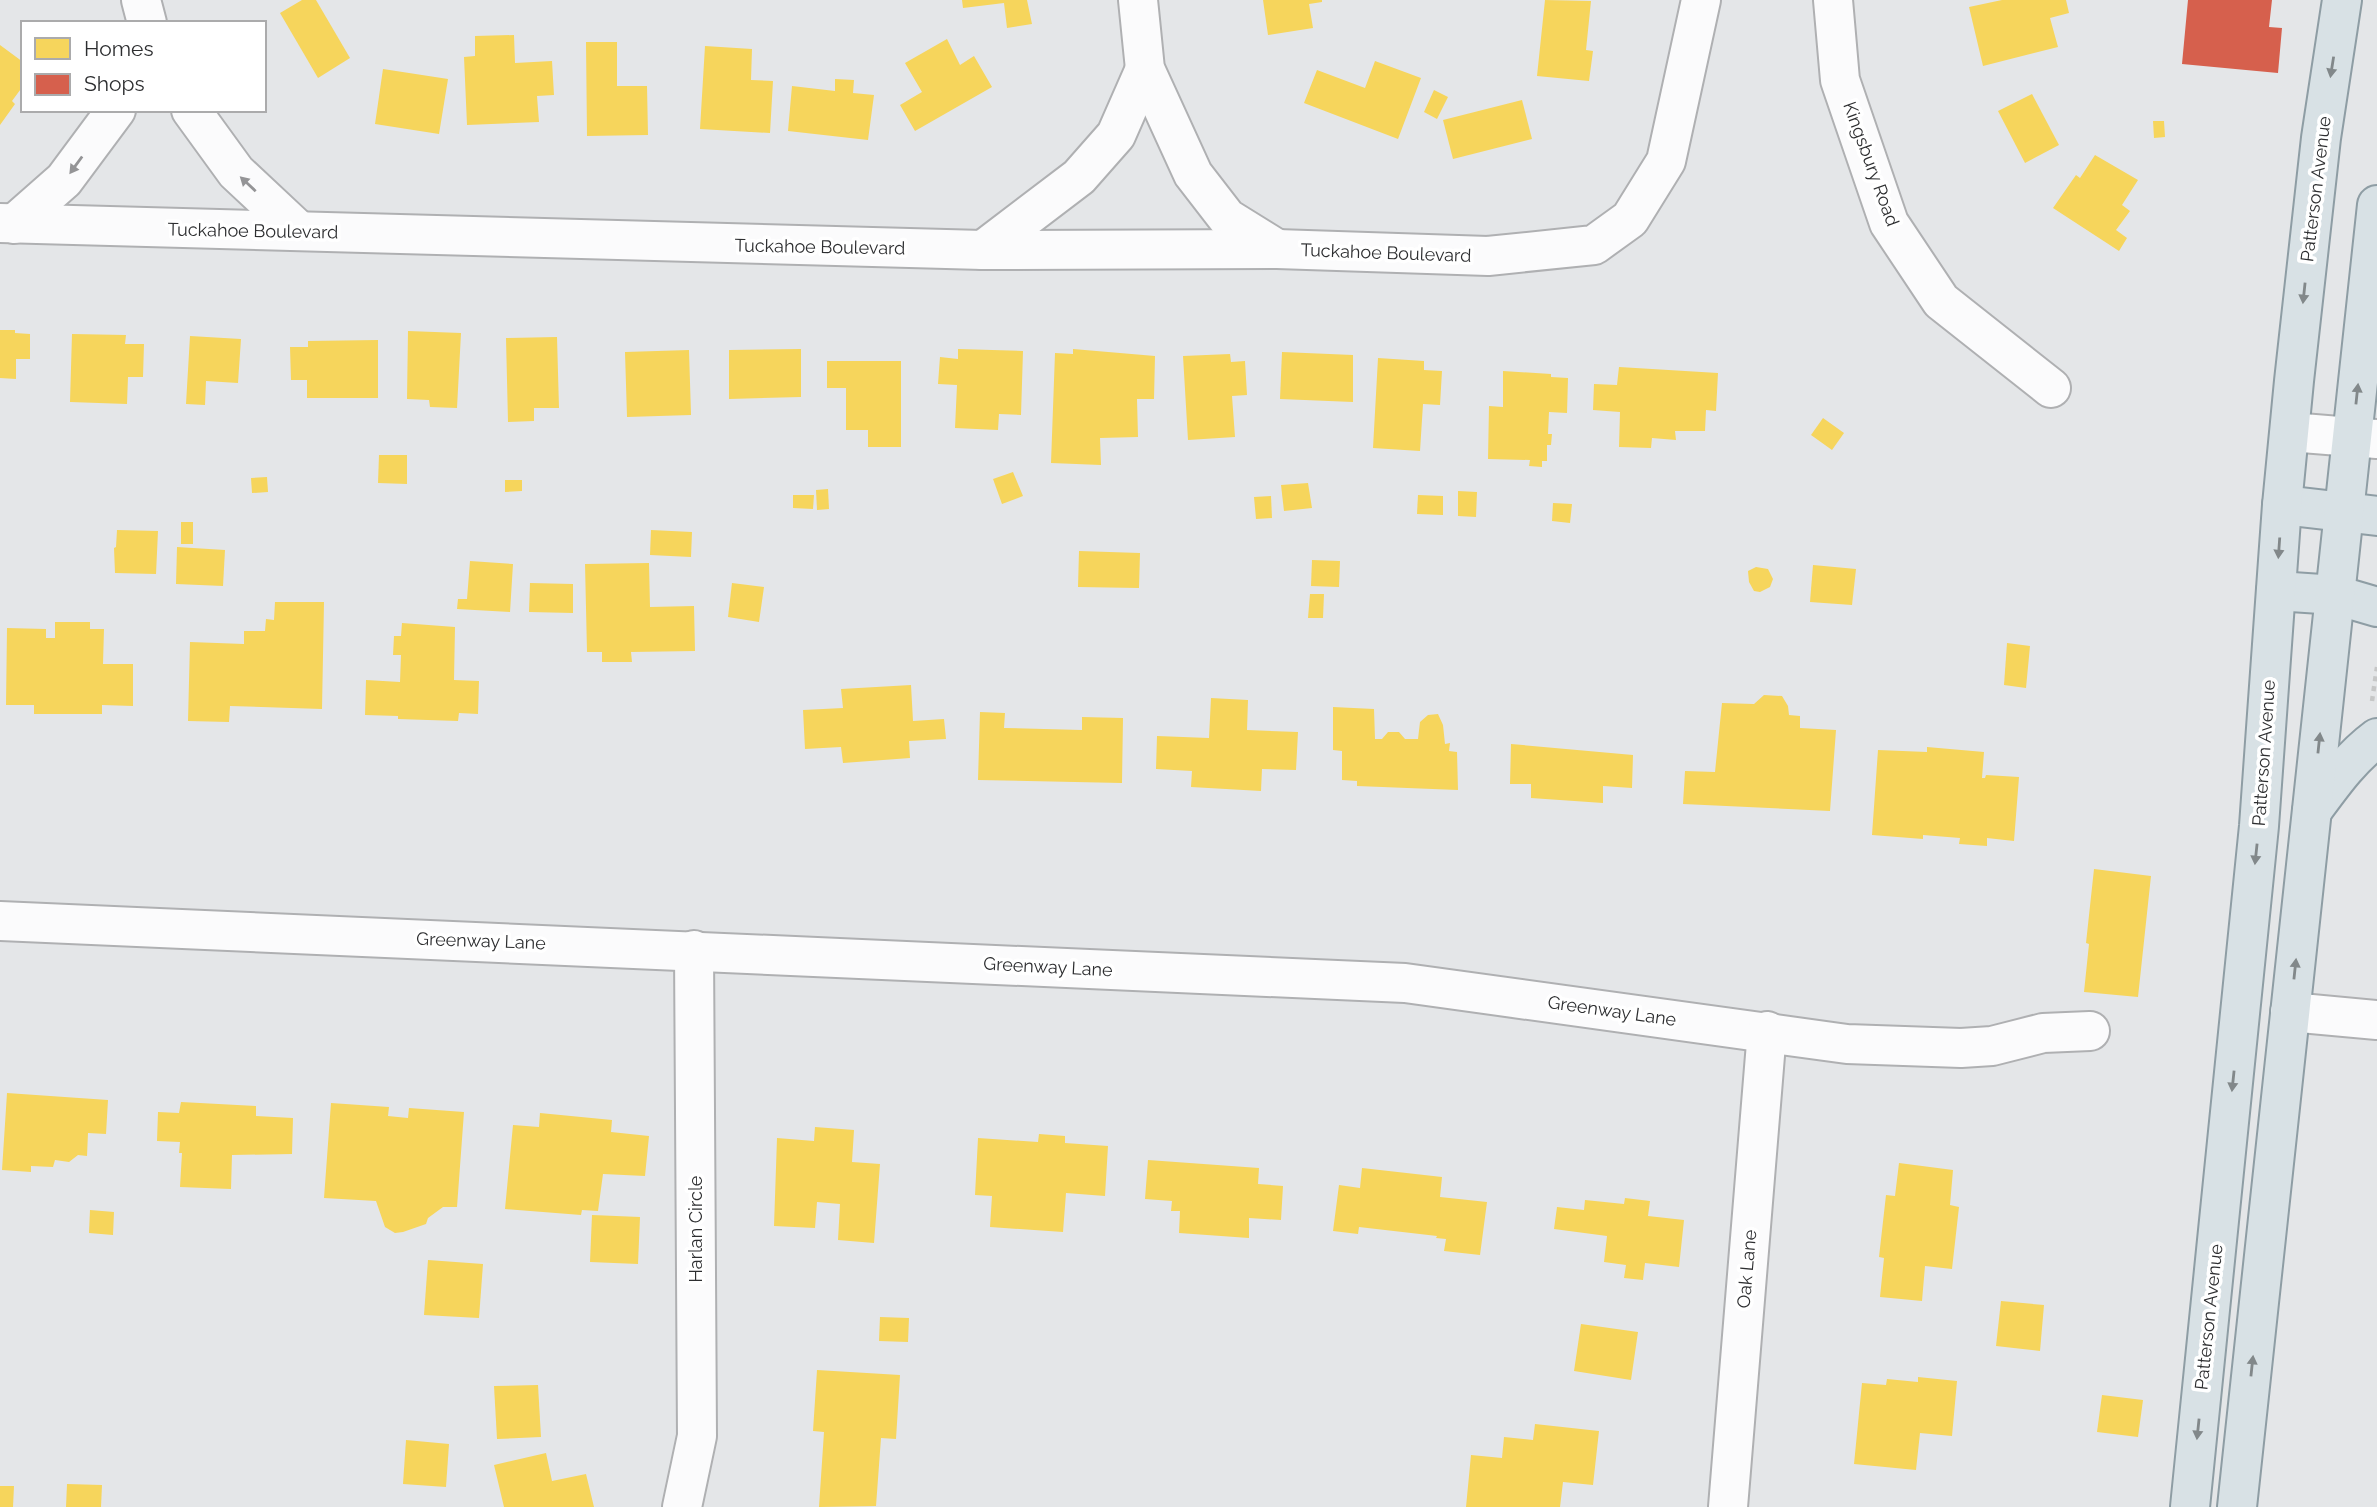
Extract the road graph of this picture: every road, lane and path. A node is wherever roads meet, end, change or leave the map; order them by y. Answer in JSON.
{"nodes":[{"id":1,"x":141,"y":0,"type":"edge"},
{"id":2,"x":1138,"y":0,"type":"edge"},
{"id":3,"x":1701,"y":0,"type":"edge"},
{"id":4,"x":1833,"y":0,"type":"edge"},
{"id":5,"x":2342,"y":0,"type":"edge"},
{"id":6,"x":146,"y":21,"type":"edge"},
{"id":7,"x":1145,"y":69,"type":"junction"},
{"id":8,"x":115,"y":112,"type":"edge"},
{"id":9,"x":192,"y":112,"type":"edge"},
{"id":10,"x":2377,"y":205,"type":"edge"},
{"id":11,"x":7,"y":224,"type":"edge"},
{"id":12,"x":298,"y":230,"type":"junction"},
{"id":13,"x":1277,"y":249,"type":"junction"},
{"id":14,"x":983,"y":250,"type":"junction"},
{"id":15,"x":2051,"y":388,"type":"dead end"},
{"id":16,"x":2290,"y":432,"type":"junction"},
{"id":17,"x":2365,"y":438,"type":"edge"},
{"id":18,"x":2282,"y":505,"type":"junction"},
{"id":19,"x":2361,"y":513,"type":"edge"},
{"id":20,"x":2276,"y":591,"type":"junction"},
{"id":21,"x":2336,"y":595,"type":"junction"},
{"id":22,"x":2377,"y":607,"type":"edge"},
{"id":23,"x":2377,"y":667,"type":"edge"},
{"id":24,"x":2374,"y":725,"type":"edge"},
{"id":25,"x":2312,"y":811,"type":"junction"},
{"id":26,"x":0,"y":920,"type":"edge"},
{"id":27,"x":694,"y":950,"type":"junction"},
{"id":28,"x":2290,"y":1012,"type":"junction"},
{"id":29,"x":2377,"y":1020,"type":"edge"},
{"id":30,"x":1767,"y":1031,"type":"junction"},
{"id":31,"x":2090,"y":1031,"type":"dead end"},
{"id":32,"x":682,"y":1507,"type":"edge"},
{"id":33,"x":1728,"y":1507,"type":"edge"},
{"id":34,"x":2190,"y":1507,"type":"edge"},
{"id":35,"x":2237,"y":1507,"type":"edge"}],
"edges":[{"from":1,"to":6,"type":"street"},
{"from":2,"to":7,"type":"street"},
{"from":3,"to":13,"type":"street","name":"Tuckahoe Boulevard"},
{"from":4,"to":15,"type":"street","name":"Kingsbury Road"},
{"from":5,"to":16,"type":"main road","name":"Patterson Avenue","one_way":true},
{"from":7,"to":13,"type":"street"},
{"from":7,"to":14,"type":"street"},
{"from":8,"to":11,"type":"street","one_way":true},
{"from":12,"to":9,"type":"street","one_way":true},
{"from":17,"to":10,"type":"main road","one_way":true},
{"from":11,"to":12,"type":"street","name":"Tuckahoe Boulevard"},
{"from":12,"to":14,"type":"street","name":"Tuckahoe Boulevard"},
{"from":13,"to":14,"type":"street","name":"Tuckahoe Boulevard"},
{"from":16,"to":17,"type":"street"},
{"from":16,"to":18,"type":"main road","name":"Patterson Avenue"},
{"from":17,"to":19,"type":"main road"},
{"from":18,"to":19,"type":"main road"},
{"from":18,"to":20,"type":"main road","name":"Patterson Avenue","one_way":true},
{"from":19,"to":21,"type":"main road"},
{"from":20,"to":21,"type":"main road"},
{"from":20,"to":34,"type":"main road","name":"Patterson Avenue","one_way":true},
{"from":21,"to":22,"type":"main road"},
{"from":25,"to":21,"type":"main road","one_way":true},
{"from":23,"to":24,"type":"path"},
{"from":24,"to":25,"type":"main road"},
{"from":28,"to":25,"type":"main road","one_way":true},
{"from":26,"to":27,"type":"street","name":"Greenway Lane"},
{"from":27,"to":30,"type":"street","name":"Greenway Lane"},
{"from":27,"to":32,"type":"street","name":"Harlan Circle"},
{"from":28,"to":29,"type":"street"},
{"from":35,"to":28,"type":"main road","one_way":true},
{"from":30,"to":31,"type":"street","name":"Greenway Lane"},
{"from":30,"to":33,"type":"street","name":"Oak Lane"}]}
